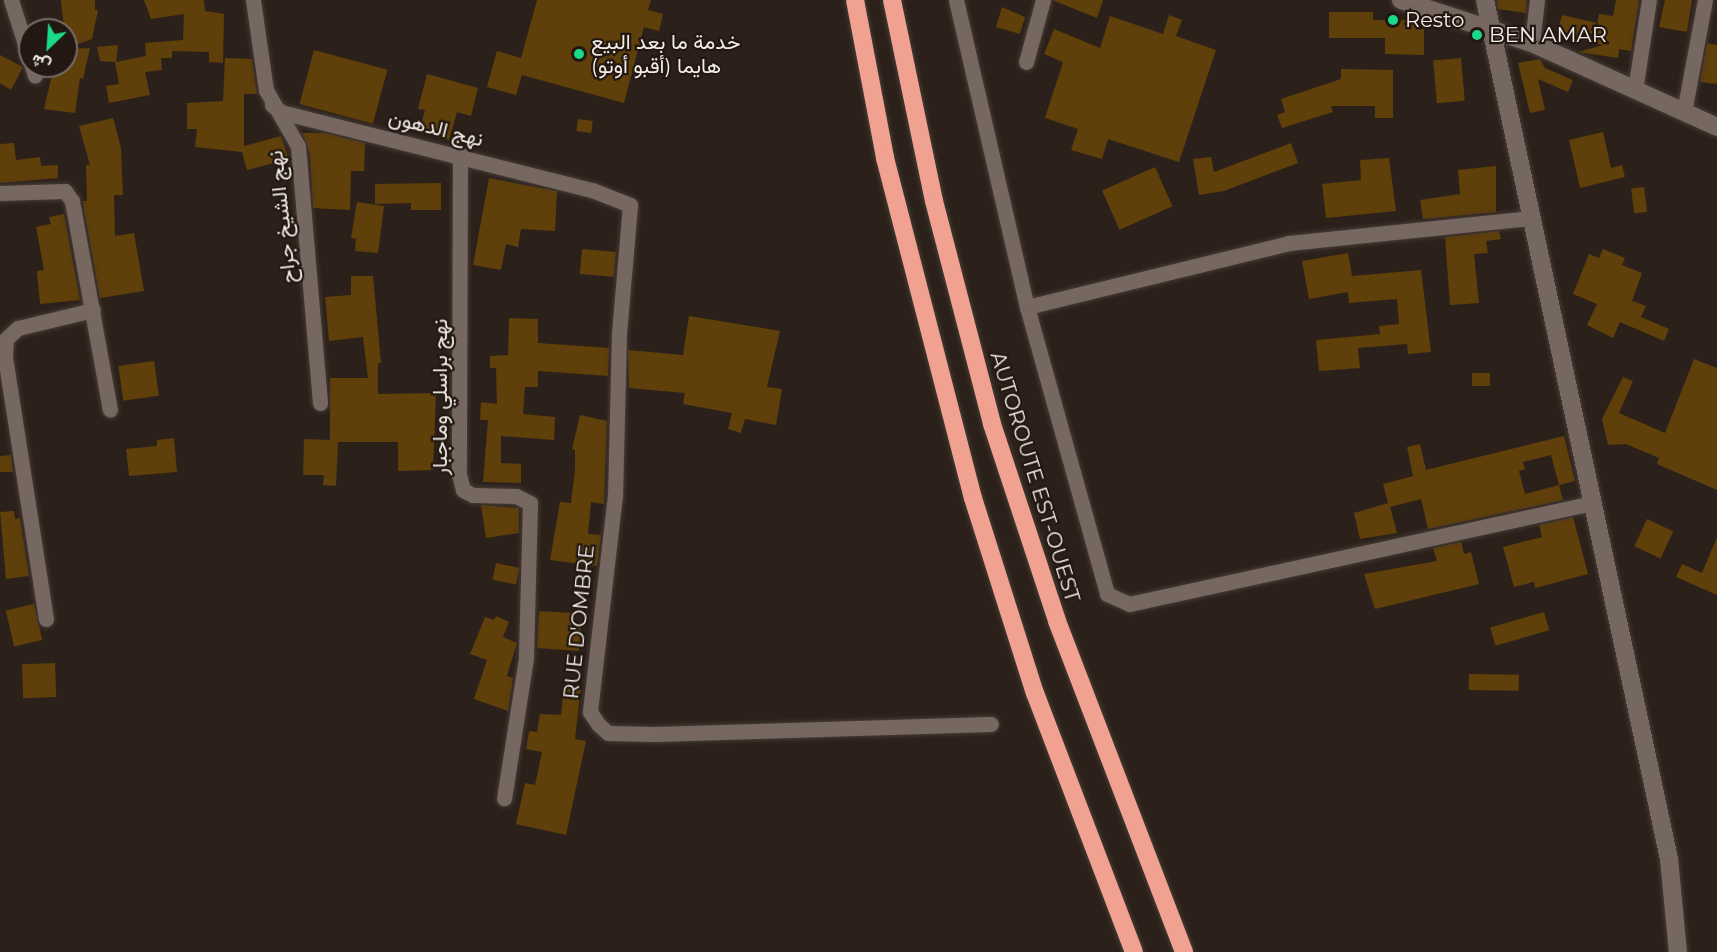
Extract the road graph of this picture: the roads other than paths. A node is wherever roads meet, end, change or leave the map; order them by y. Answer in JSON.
{"nodes":[{"id":1,"x":11,"y":0,"type":"edge"},
{"id":2,"x":253,"y":0,"type":"edge"},
{"id":3,"x":855,"y":0,"type":"edge"},
{"id":4,"x":892,"y":0,"type":"edge"},
{"id":5,"x":956,"y":0,"type":"edge"},
{"id":6,"x":1043,"y":0,"type":"edge"},
{"id":7,"x":1401,"y":0,"type":"edge"},
{"id":8,"x":1485,"y":0,"type":"edge"},
{"id":9,"x":1537,"y":0,"type":"edge"},
{"id":10,"x":1649,"y":0,"type":"edge"},
{"id":11,"x":1705,"y":0,"type":"edge"},
{"id":12,"x":18,"y":22,"type":"edge"},
{"id":13,"x":1491,"y":27,"type":"junction"},
{"id":14,"x":1532,"y":43,"type":"junction"},
{"id":15,"x":1026,"y":62,"type":"dead end"},
{"id":16,"x":1635,"y":90,"type":"junction"},
{"id":17,"x":272,"y":105,"type":"junction"},
{"id":18,"x":1684,"y":112,"type":"junction"},
{"id":19,"x":1717,"y":127,"type":"edge"},
{"id":20,"x":460,"y":154,"type":"junction"},
{"id":21,"x":592,"y":190,"type":"joint"},
{"id":22,"x":0,"y":193,"type":"edge"},
{"id":23,"x":1532,"y":218,"type":"junction"},
{"id":24,"x":1027,"y":307,"type":"junction"},
{"id":25,"x":93,"y":310,"type":"junction"},
{"id":26,"x":320,"y":403,"type":"dead end"},
{"id":27,"x":110,"y":410,"type":"dead end"},
{"id":28,"x":1593,"y":503,"type":"junction"},
{"id":29,"x":46,"y":619,"type":"dead end"},
{"id":30,"x":991,"y":724,"type":"dead end"},
{"id":31,"x":504,"y":798,"type":"dead end"},
{"id":32,"x":1144,"y":855,"type":"junction"},
{"id":33,"x":1134,"y":952,"type":"edge"},
{"id":34,"x":1184,"y":952,"type":"edge"},
{"id":35,"x":1198,"y":952,"type":"edge"},
{"id":36,"x":1678,"y":952,"type":"edge"}],
"edges":[{"from":1,"to":12,"type":"street"},
{"from":2,"to":17,"type":"street","name":"نهج الشيخ جراح"},
{"from":3,"to":33,"type":"highway"},
{"from":4,"to":32,"type":"highway","name":"AUTOROUTE EST-OUEST"},
{"from":5,"to":24,"type":"street"},
{"from":6,"to":15,"type":"street"},
{"from":7,"to":13,"type":"main road"},
{"from":8,"to":13,"type":"main road"},
{"from":9,"to":14,"type":"street"},
{"from":10,"to":16,"type":"street"},
{"from":11,"to":18,"type":"street"},
{"from":13,"to":14,"type":"main road"},
{"from":13,"to":23,"type":"main road"},
{"from":14,"to":16,"type":"main road"},
{"from":16,"to":18,"type":"main road"},
{"from":17,"to":20,"type":"street","name":"نهج الدهون"},
{"from":17,"to":26,"type":"street","name":"نهج الشيخ جراح"},
{"from":18,"to":19,"type":"main road"},
{"from":20,"to":21,"type":"street","name":"نهج الدهون"},
{"from":20,"to":31,"type":"street","name":"نهج براسلي وماجبار"},
{"from":21,"to":30,"type":"street","name":"RUE D'OMBRE"},
{"from":22,"to":25,"type":"street"},
{"from":23,"to":24,"type":"street"},
{"from":23,"to":28,"type":"main road"},
{"from":24,"to":28,"type":"street"},
{"from":25,"to":27,"type":"street"},
{"from":25,"to":29,"type":"street"},
{"from":28,"to":36,"type":"main road"},
{"from":32,"to":34,"type":"highway","name":"AUTOROUTE EST-OUEST"},
{"from":32,"to":35,"type":"highway"}]}
